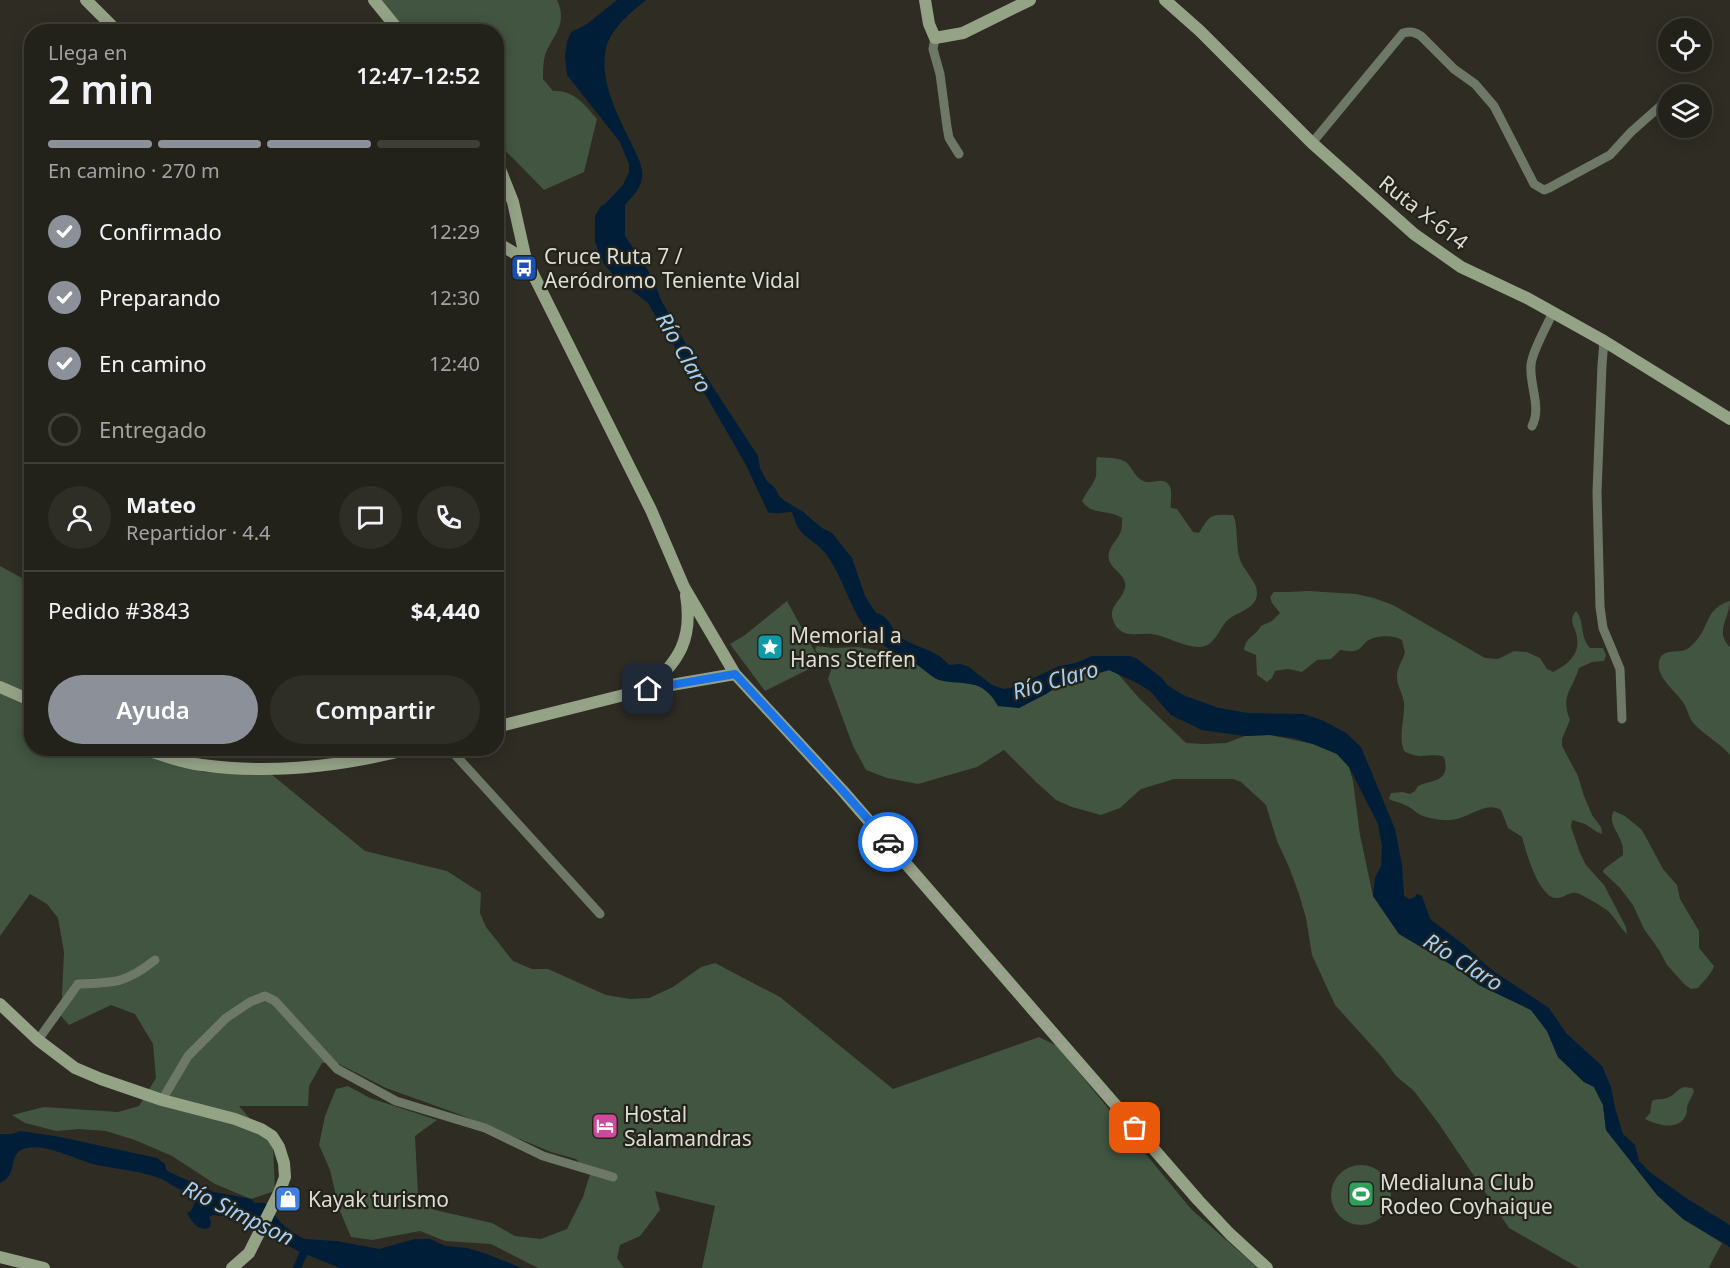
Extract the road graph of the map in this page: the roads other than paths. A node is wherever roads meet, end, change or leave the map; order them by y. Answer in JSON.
{"nodes":[{"id":1,"x":86,"y":0,"type":"edge"},
{"id":2,"x":374,"y":0,"type":"edge"},
{"id":3,"x":925,"y":0,"type":"edge"},
{"id":4,"x":1030,"y":0,"type":"edge"},
{"id":5,"x":1164,"y":0,"type":"edge"},
{"id":6,"x":110,"y":24,"type":"edge"},
{"id":7,"x":394,"y":24,"type":"edge"},
{"id":8,"x":934,"y":38,"type":"junction"},
{"id":9,"x":1658,"y":108,"type":"edge"},
{"id":10,"x":1312,"y":143,"type":"junction"},
{"id":11,"x":959,"y":154,"type":"dead end"},
{"id":12,"x":504,"y":179,"type":"edge"},
{"id":13,"x":504,"y":247,"type":"edge"},
{"id":14,"x":526,"y":260,"type":"junction"},
{"id":15,"x":1553,"y":312,"type":"junction"},
{"id":16,"x":1605,"y":341,"type":"junction"},
{"id":17,"x":1730,"y":419,"type":"edge"},
{"id":18,"x":1532,"y":426,"type":"dead end"},
{"id":19,"x":684,"y":587,"type":"junction"},
{"id":20,"x":735,"y":674,"type":"junction"},
{"id":21,"x":0,"y":687,"type":"edge"},
{"id":22,"x":648,"y":689,"type":"junction"},
{"id":23,"x":24,"y":698,"type":"edge"},
{"id":24,"x":1622,"y":719,"type":"dead end"},
{"id":25,"x":504,"y":725,"type":"edge"},
{"id":26,"x":169,"y":756,"type":"edge"},
{"id":27,"x":382,"y":756,"type":"edge"},
{"id":28,"x":456,"y":756,"type":"edge"},
{"id":29,"x":600,"y":914,"type":"dead end"},
{"id":30,"x":155,"y":960,"type":"dead end"},
{"id":31,"x":0,"y":1004,"type":"edge"},
{"id":32,"x":38,"y":1040,"type":"junction"},
{"id":33,"x":162,"y":1100,"type":"junction"},
{"id":34,"x":613,"y":1177,"type":"dead end"},
{"id":35,"x":0,"y":1257,"type":"edge"},
{"id":36,"x":44,"y":1268,"type":"edge"},
{"id":37,"x":232,"y":1268,"type":"edge"},
{"id":38,"x":1267,"y":1268,"type":"edge"}],
"edges":[{"from":1,"to":6,"type":"street"},
{"from":2,"to":7,"type":"street"},
{"from":3,"to":8,"type":"street"},
{"from":4,"to":8,"type":"street"},
{"from":5,"to":10,"type":"street","name":"Ruta X-614"},
{"from":8,"to":11,"type":"street"},
{"from":9,"to":10,"type":"street"},
{"from":10,"to":15,"type":"street","name":"Ruta X-614"},
{"from":12,"to":14,"type":"street"},
{"from":13,"to":14,"type":"street"},
{"from":14,"to":19,"type":"street"},
{"from":15,"to":16,"type":"street","name":"Ruta X-614"},
{"from":15,"to":18,"type":"street"},
{"from":16,"to":17,"type":"street","name":"Ruta X-614"},
{"from":16,"to":24,"type":"street"},
{"from":19,"to":20,"type":"street"},
{"from":19,"to":22,"type":"street"},
{"from":20,"to":22,"type":"street"},
{"from":20,"to":38,"type":"street"},
{"from":21,"to":23,"type":"street"},
{"from":22,"to":25,"type":"street"},
{"from":26,"to":27,"type":"street"},
{"from":28,"to":29,"type":"street"},
{"from":30,"to":32,"type":"street"},
{"from":31,"to":32,"type":"street"},
{"from":32,"to":33,"type":"street"},
{"from":33,"to":34,"type":"street"},
{"from":33,"to":37,"type":"street"},
{"from":35,"to":36,"type":"street"}]}
